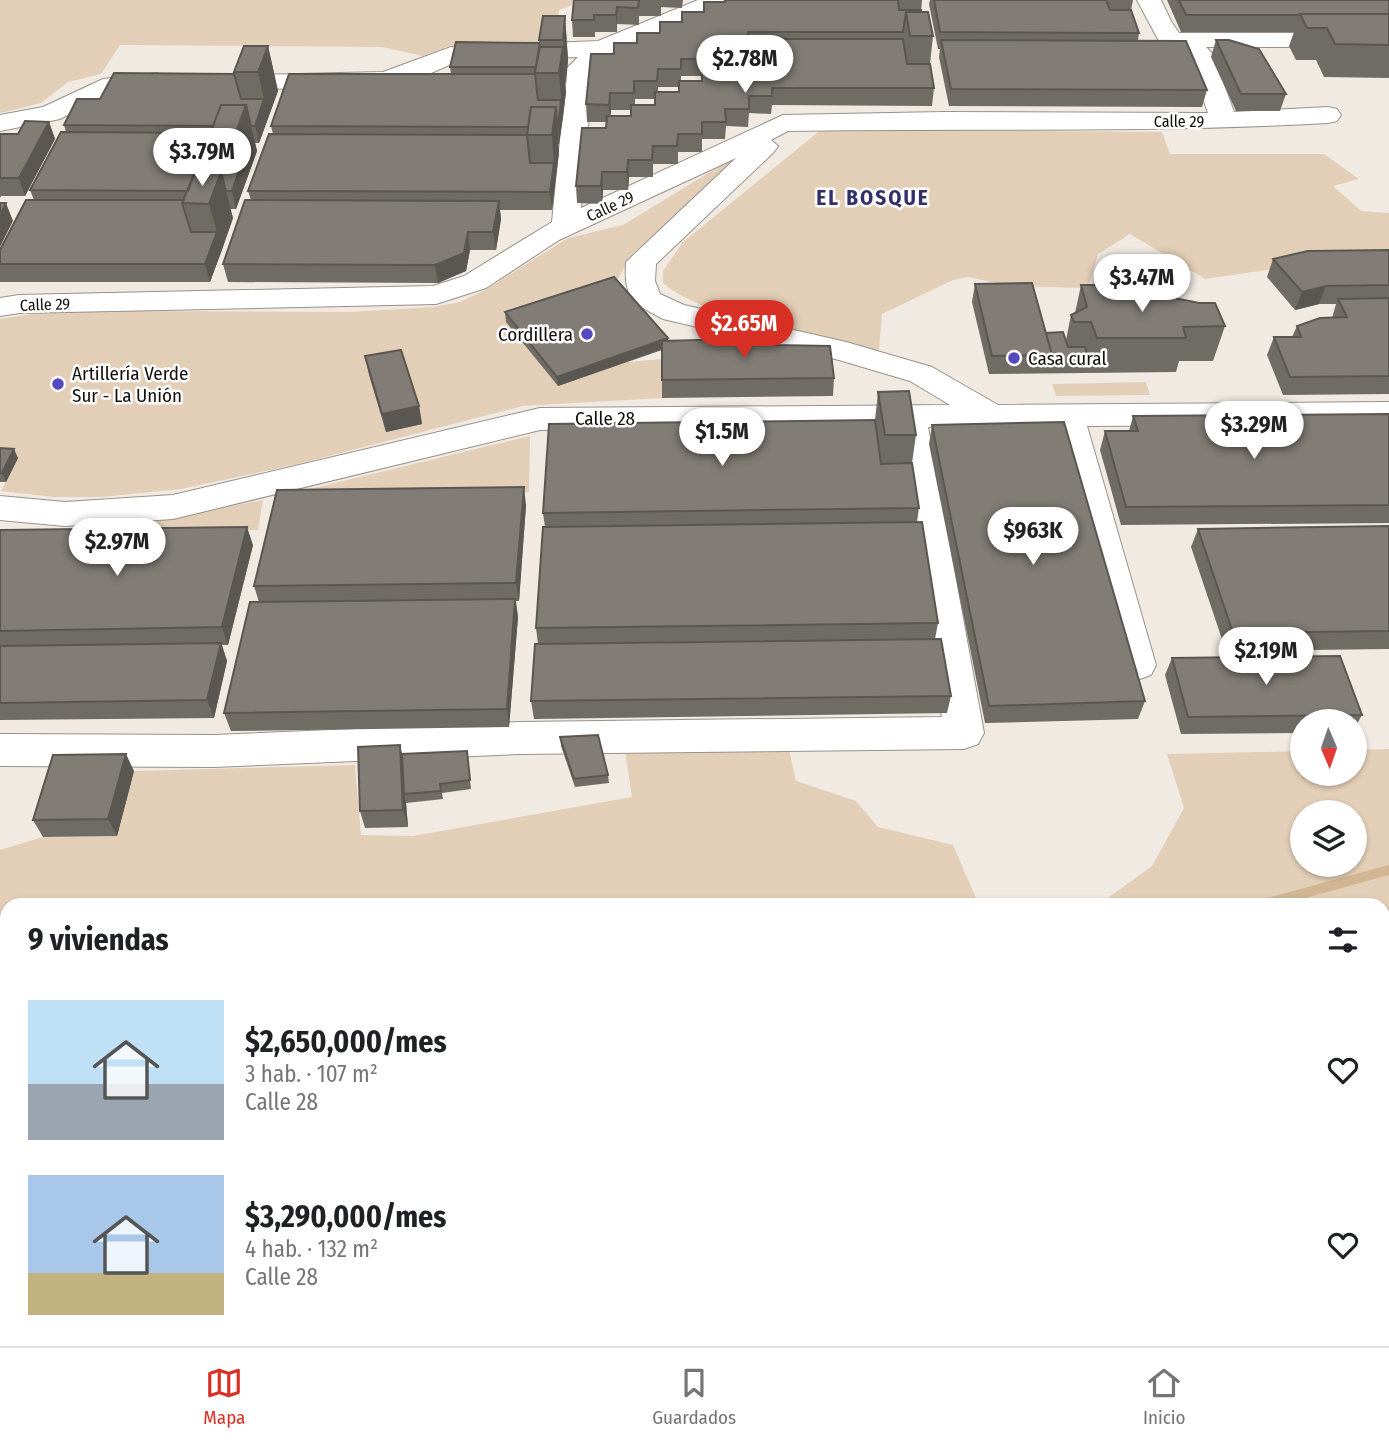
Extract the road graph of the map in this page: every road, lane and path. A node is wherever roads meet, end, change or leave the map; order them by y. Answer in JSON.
{"nodes":[{"id":1,"x":719,"y":0,"type":"edge"},
{"id":2,"x":1149,"y":0,"type":"edge"},
{"id":3,"x":1170,"y":40,"type":"junction"},
{"id":4,"x":1389,"y":40,"type":"edge"},
{"id":5,"x":1208,"y":41,"type":"junction"},
{"id":6,"x":602,"y":48,"type":"junction"},
{"id":7,"x":1260,"y":62,"type":"edge"},
{"id":8,"x":176,"y":81,"type":"edge"},
{"id":9,"x":204,"y":81,"type":"edge"},
{"id":10,"x":1328,"y":114,"type":"dead end"},
{"id":11,"x":1224,"y":121,"type":"junction"},
{"id":12,"x":0,"y":123,"type":"edge"},
{"id":13,"x":782,"y":123,"type":"junction"},
{"id":14,"x":566,"y":226,"type":"junction"},
{"id":15,"x":0,"y":307,"type":"edge"},
{"id":16,"x":1389,"y":413,"type":"edge"},
{"id":17,"x":990,"y":415,"type":"junction"},
{"id":18,"x":1067,"y":415,"type":"junction"},
{"id":19,"x":909,"y":416,"type":"junction"},
{"id":20,"x":0,"y":508,"type":"edge"},
{"id":21,"x":1137,"y":665,"type":"edge"},
{"id":22,"x":0,"y":750,"type":"edge"}],
"edges":[{"from":1,"to":6,"type":"street"},
{"from":2,"to":3,"type":"street"},
{"from":3,"to":5,"type":"street"},
{"from":3,"to":11,"type":"street"},
{"from":4,"to":5,"type":"street"},
{"from":5,"to":7,"type":"street"},
{"from":6,"to":9,"type":"street"},
{"from":6,"to":14,"type":"street"},
{"from":8,"to":12,"type":"street"},
{"from":10,"to":11,"type":"street","name":"Calle 29"},
{"from":11,"to":13,"type":"street","name":"Calle 29"},
{"from":13,"to":14,"type":"street","name":"Calle 29"},
{"from":13,"to":17,"type":"street"},
{"from":14,"to":15,"type":"street","name":"Calle 29"},
{"from":16,"to":18,"type":"street","name":"Calle 28"},
{"from":17,"to":18,"type":"street","name":"Calle 28"},
{"from":17,"to":19,"type":"street","name":"Calle 28"},
{"from":18,"to":21,"type":"street"},
{"from":19,"to":20,"type":"street","name":"Calle 28"},
{"from":19,"to":22,"type":"street"}]}
